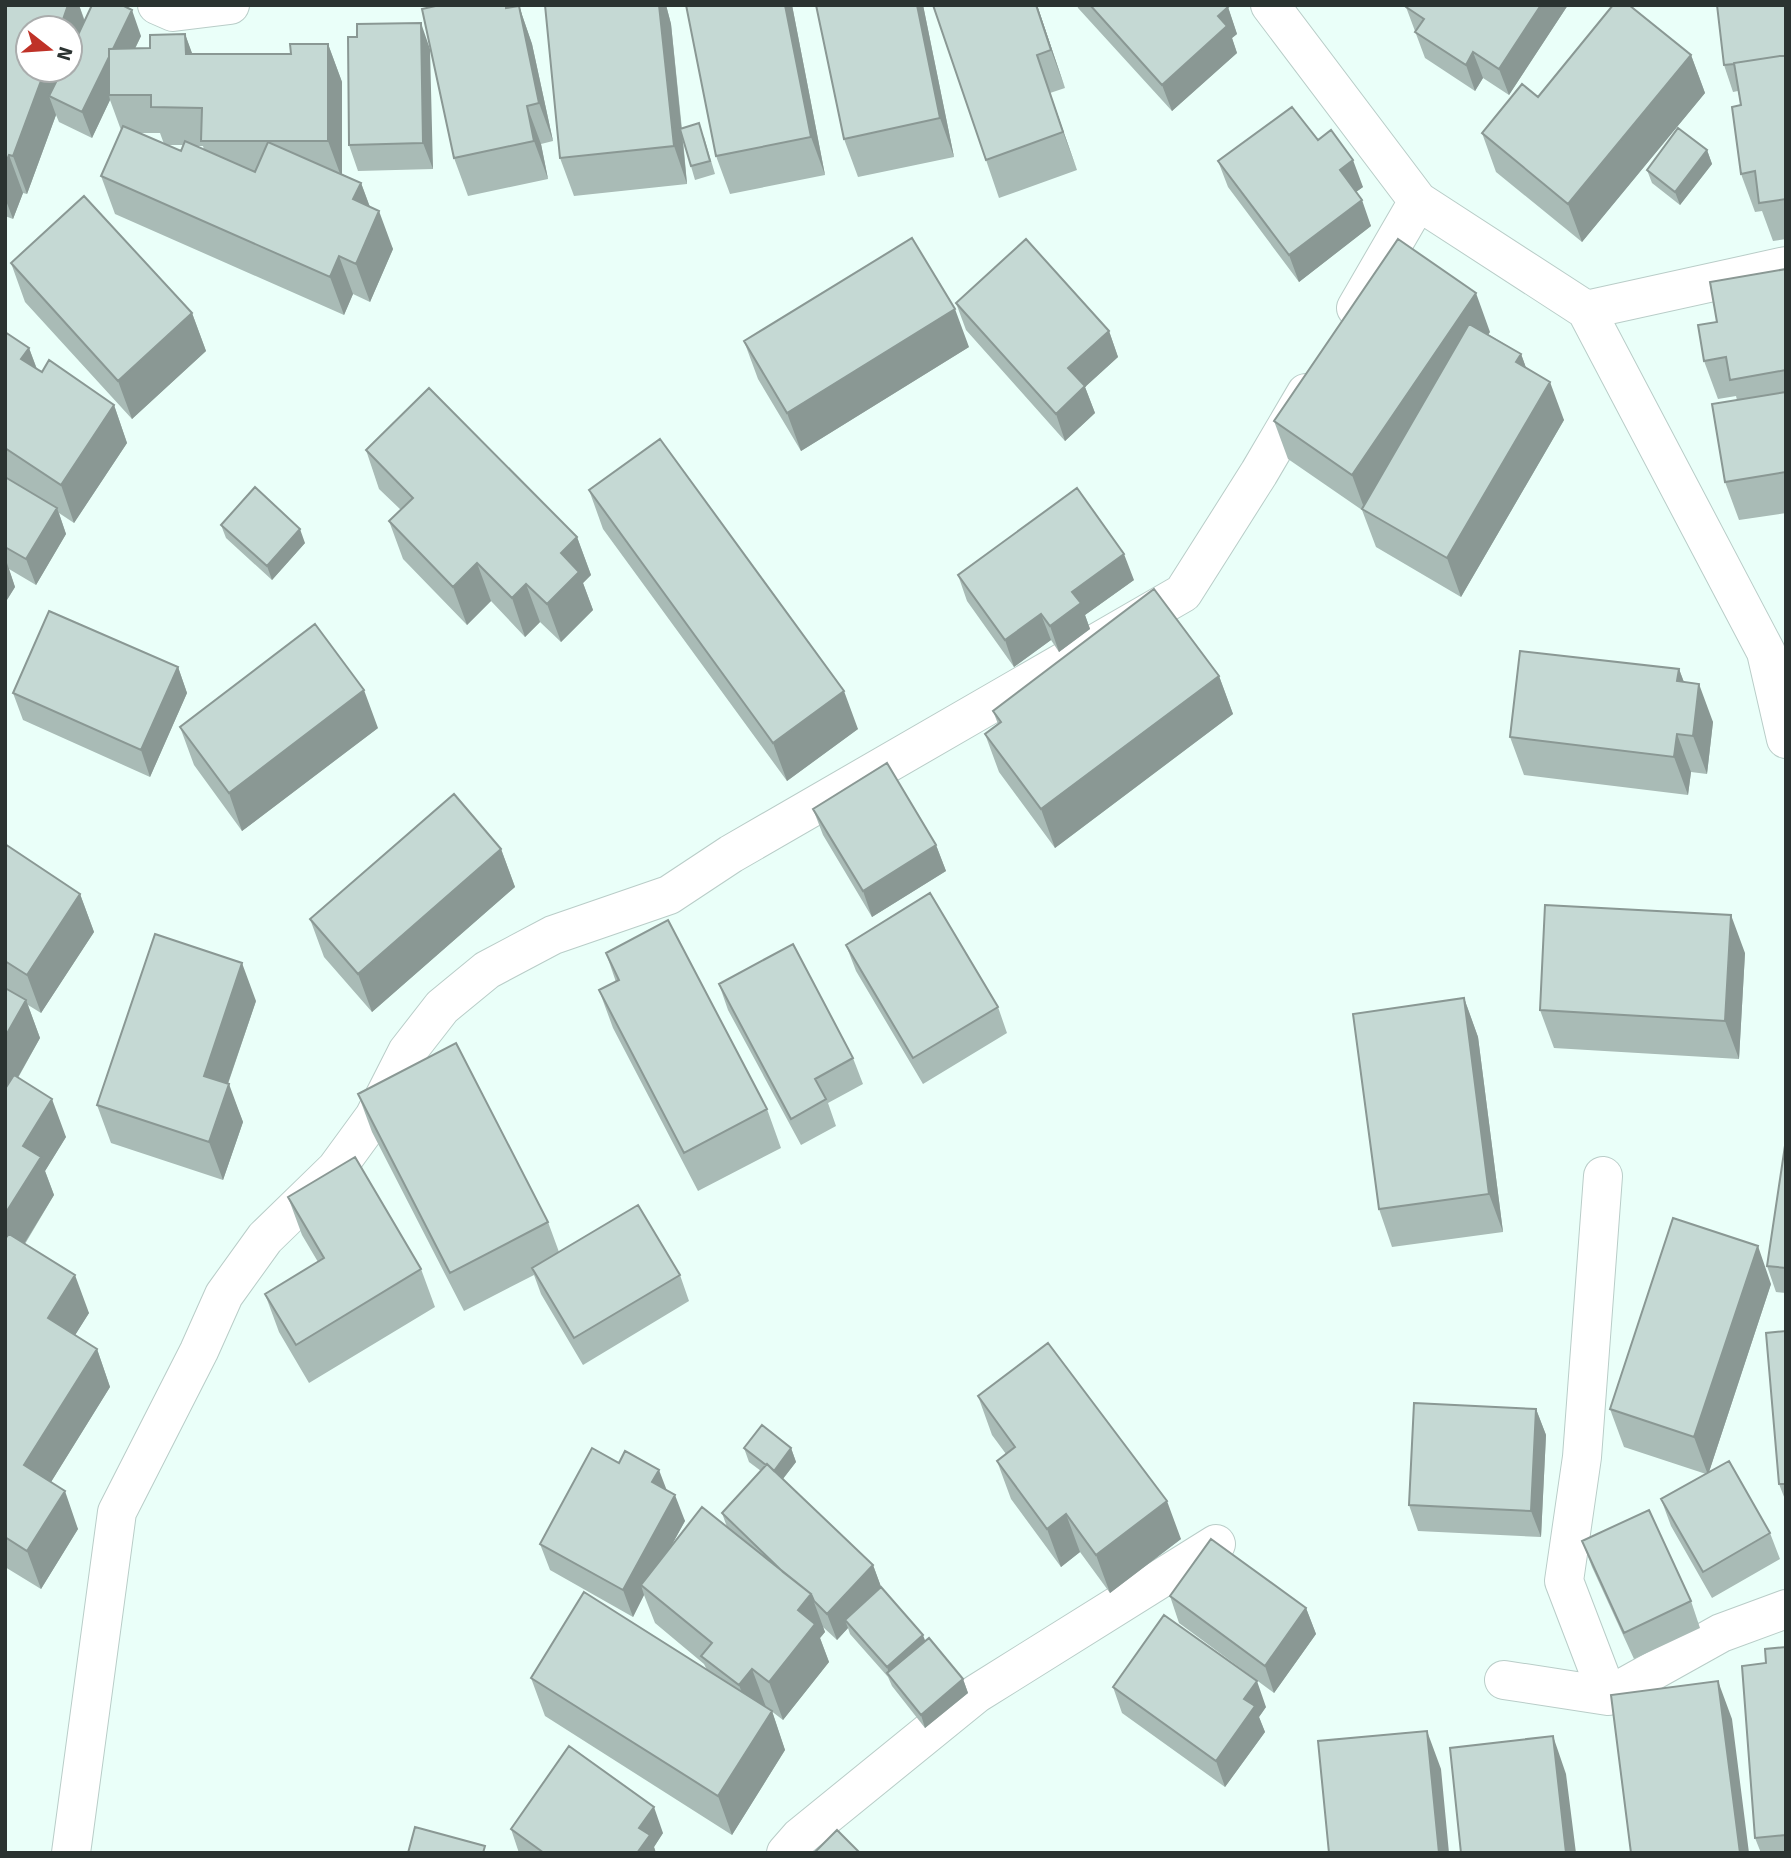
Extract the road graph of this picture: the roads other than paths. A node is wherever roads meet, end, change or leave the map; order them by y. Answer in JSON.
{"nodes":[{"id":1,"x":157,"y":5,"type":"edge"},
{"id":2,"x":230,"y":5,"type":"edge"},
{"id":3,"x":1270,"y":5,"type":"edge"},
{"id":4,"x":1418,"y":201,"type":"junction"},
{"id":5,"x":1786,"y":266,"type":"edge"},
{"id":6,"x":1586,"y":310,"type":"junction"},
{"id":7,"x":1786,"y":739,"type":"edge"},
{"id":8,"x":1604,"y":1176,"type":"dead end"},
{"id":9,"x":1216,"y":1544,"type":"edge"},
{"id":10,"x":1786,"y":1609,"type":"edge"},
{"id":11,"x":1504,"y":1680,"type":"dead end"},
{"id":12,"x":1608,"y":1696,"type":"junction"},
{"id":13,"x":71,"y":1853,"type":"edge"},
{"id":14,"x":786,"y":1853,"type":"edge"}],
"edges":[{"from":1,"to":2,"type":"street"},
{"from":3,"to":4,"type":"street"},
{"from":4,"to":6,"type":"street"},
{"from":4,"to":13,"type":"street"},
{"from":5,"to":6,"type":"street"},
{"from":6,"to":7,"type":"street"},
{"from":8,"to":12,"type":"street"},
{"from":9,"to":14,"type":"street"},
{"from":10,"to":12,"type":"street"},
{"from":11,"to":12,"type":"street"}]}
